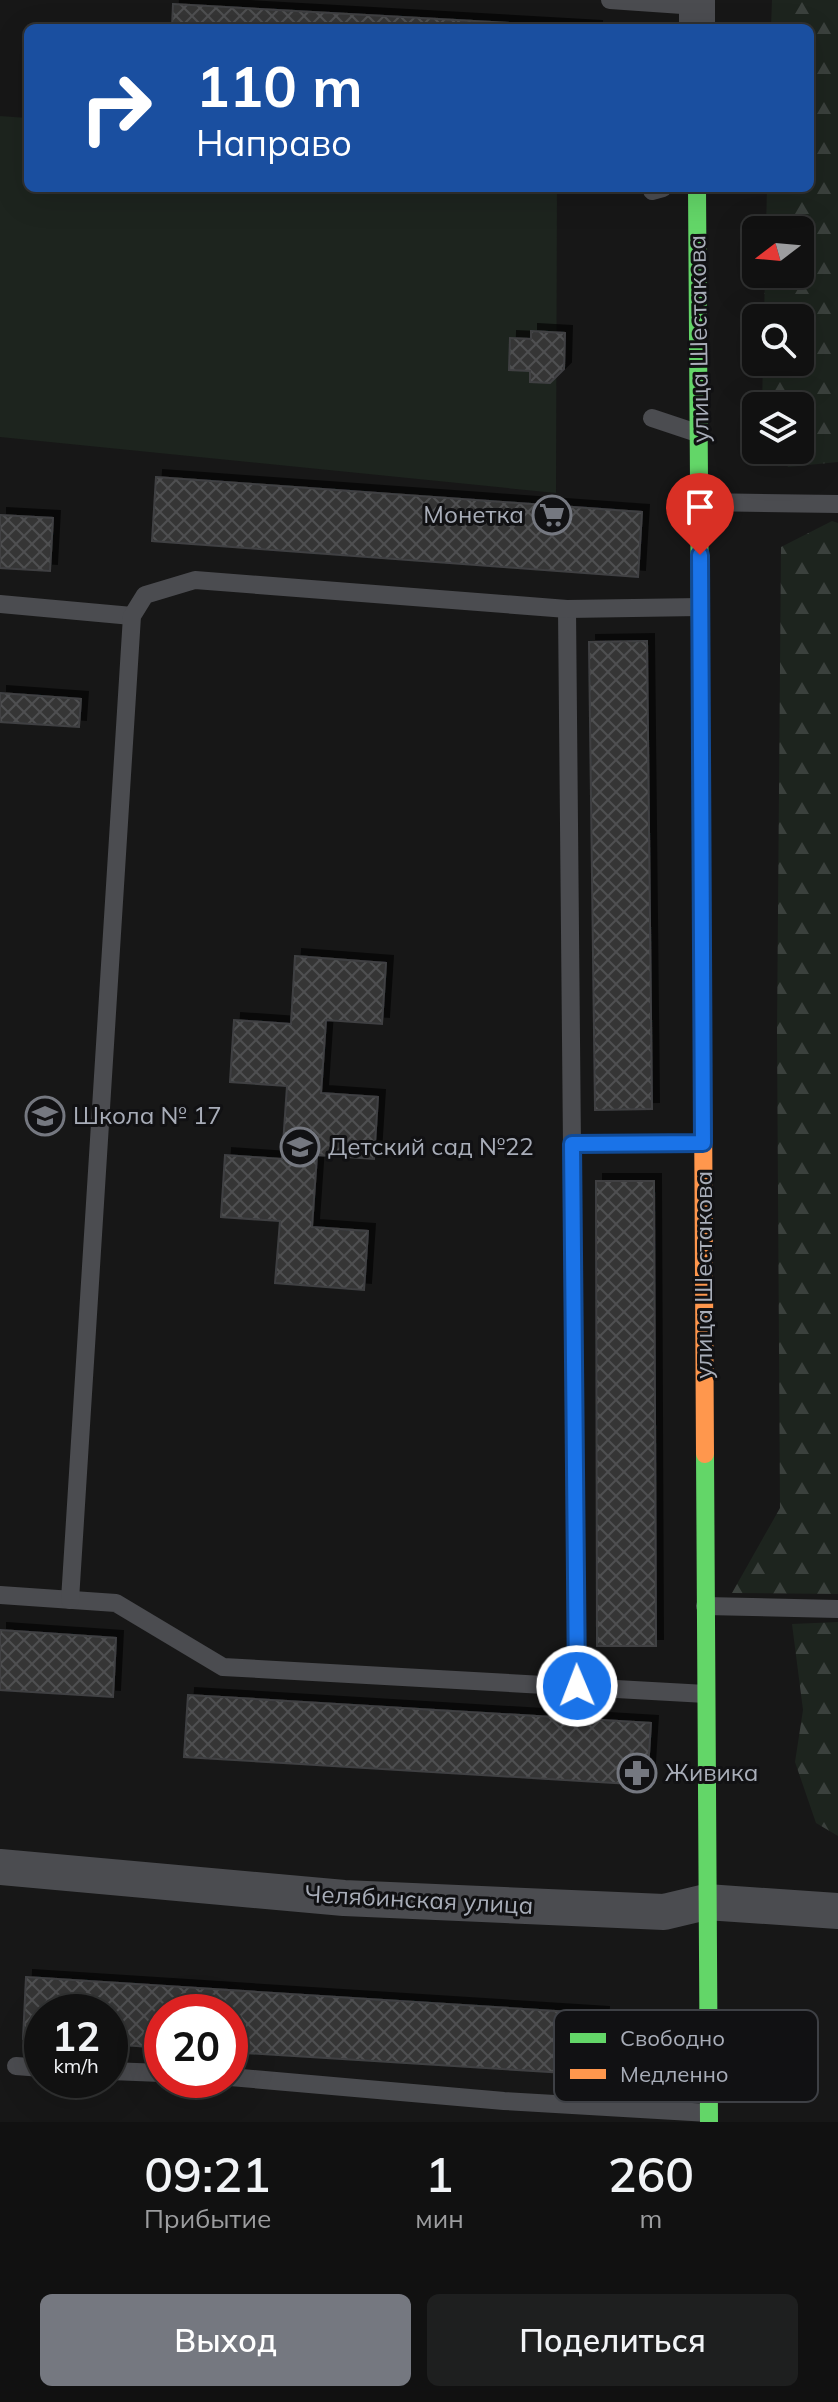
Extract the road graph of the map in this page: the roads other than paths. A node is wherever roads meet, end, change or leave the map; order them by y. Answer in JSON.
{"nodes":[{"id":1,"x":610,"y":0,"type":"edge"},
{"id":2,"x":697,"y":11,"type":"edge"},
{"id":3,"x":697,"y":192,"type":"edge"},
{"id":4,"x":652,"y":418,"type":"dead end"},
{"id":5,"x":700,"y":434,"type":"junction"},
{"id":6,"x":700,"y":502,"type":"junction"},
{"id":7,"x":838,"y":504,"type":"edge"},
{"id":8,"x":0,"y":604,"type":"edge"},
{"id":9,"x":701,"y":607,"type":"junction"},
{"id":10,"x":567,"y":609,"type":"junction"},
{"id":11,"x":132,"y":616,"type":"junction"},
{"id":12,"x":703,"y":1143,"type":"junction"},
{"id":13,"x":572,"y":1144,"type":"junction"},
{"id":14,"x":0,"y":1595,"type":"edge"},
{"id":15,"x":70,"y":1600,"type":"junction"},
{"id":16,"x":705,"y":1606,"type":"junction"},
{"id":17,"x":838,"y":1609,"type":"edge"},
{"id":18,"x":577,"y":1686,"type":"junction"},
{"id":19,"x":706,"y":1694,"type":"junction"},
{"id":20,"x":0,"y":1867,"type":"edge"},
{"id":21,"x":706,"y":1902,"type":"junction"},
{"id":22,"x":838,"y":1911,"type":"edge"},
{"id":23,"x":708,"y":2010,"type":"edge"},
{"id":24,"x":16,"y":2066,"type":"dead end"},
{"id":25,"x":24,"y":2067,"type":"edge"},
{"id":26,"x":248,"y":2079,"type":"edge"},
{"id":27,"x":709,"y":2117,"type":"edge"}],
"edges":[{"from":1,"to":2,"type":"lane"},
{"from":3,"to":5,"type":"street","name":"улица Шестакова"},
{"from":4,"to":5,"type":"lane"},
{"from":5,"to":6,"type":"street","name":"улица Шестакова"},
{"from":6,"to":7,"type":"lane"},
{"from":6,"to":9,"type":"street","name":"улица Шестакова"},
{"from":8,"to":11,"type":"lane"},
{"from":9,"to":10,"type":"lane"},
{"from":9,"to":12,"type":"street","name":"улица Шестакова"},
{"from":10,"to":11,"type":"lane"},
{"from":10,"to":13,"type":"lane"},
{"from":11,"to":15,"type":"lane"},
{"from":12,"to":13,"type":"lane"},
{"from":12,"to":16,"type":"street","name":"улица Шестакова"},
{"from":13,"to":18,"type":"lane"},
{"from":14,"to":15,"type":"lane"},
{"from":15,"to":18,"type":"lane"},
{"from":16,"to":17,"type":"lane"},
{"from":16,"to":19,"type":"street","name":"улица Шестакова"},
{"from":18,"to":19,"type":"lane"},
{"from":19,"to":21,"type":"street","name":"улица Шестакова"},
{"from":20,"to":21,"type":"street","name":"Челябинская улица"},
{"from":21,"to":22,"type":"street","name":"Челябинская улица"},
{"from":21,"to":23,"type":"street","name":"улица Шестакова"},
{"from":24,"to":25,"type":"lane"},
{"from":26,"to":27,"type":"lane"}]}
